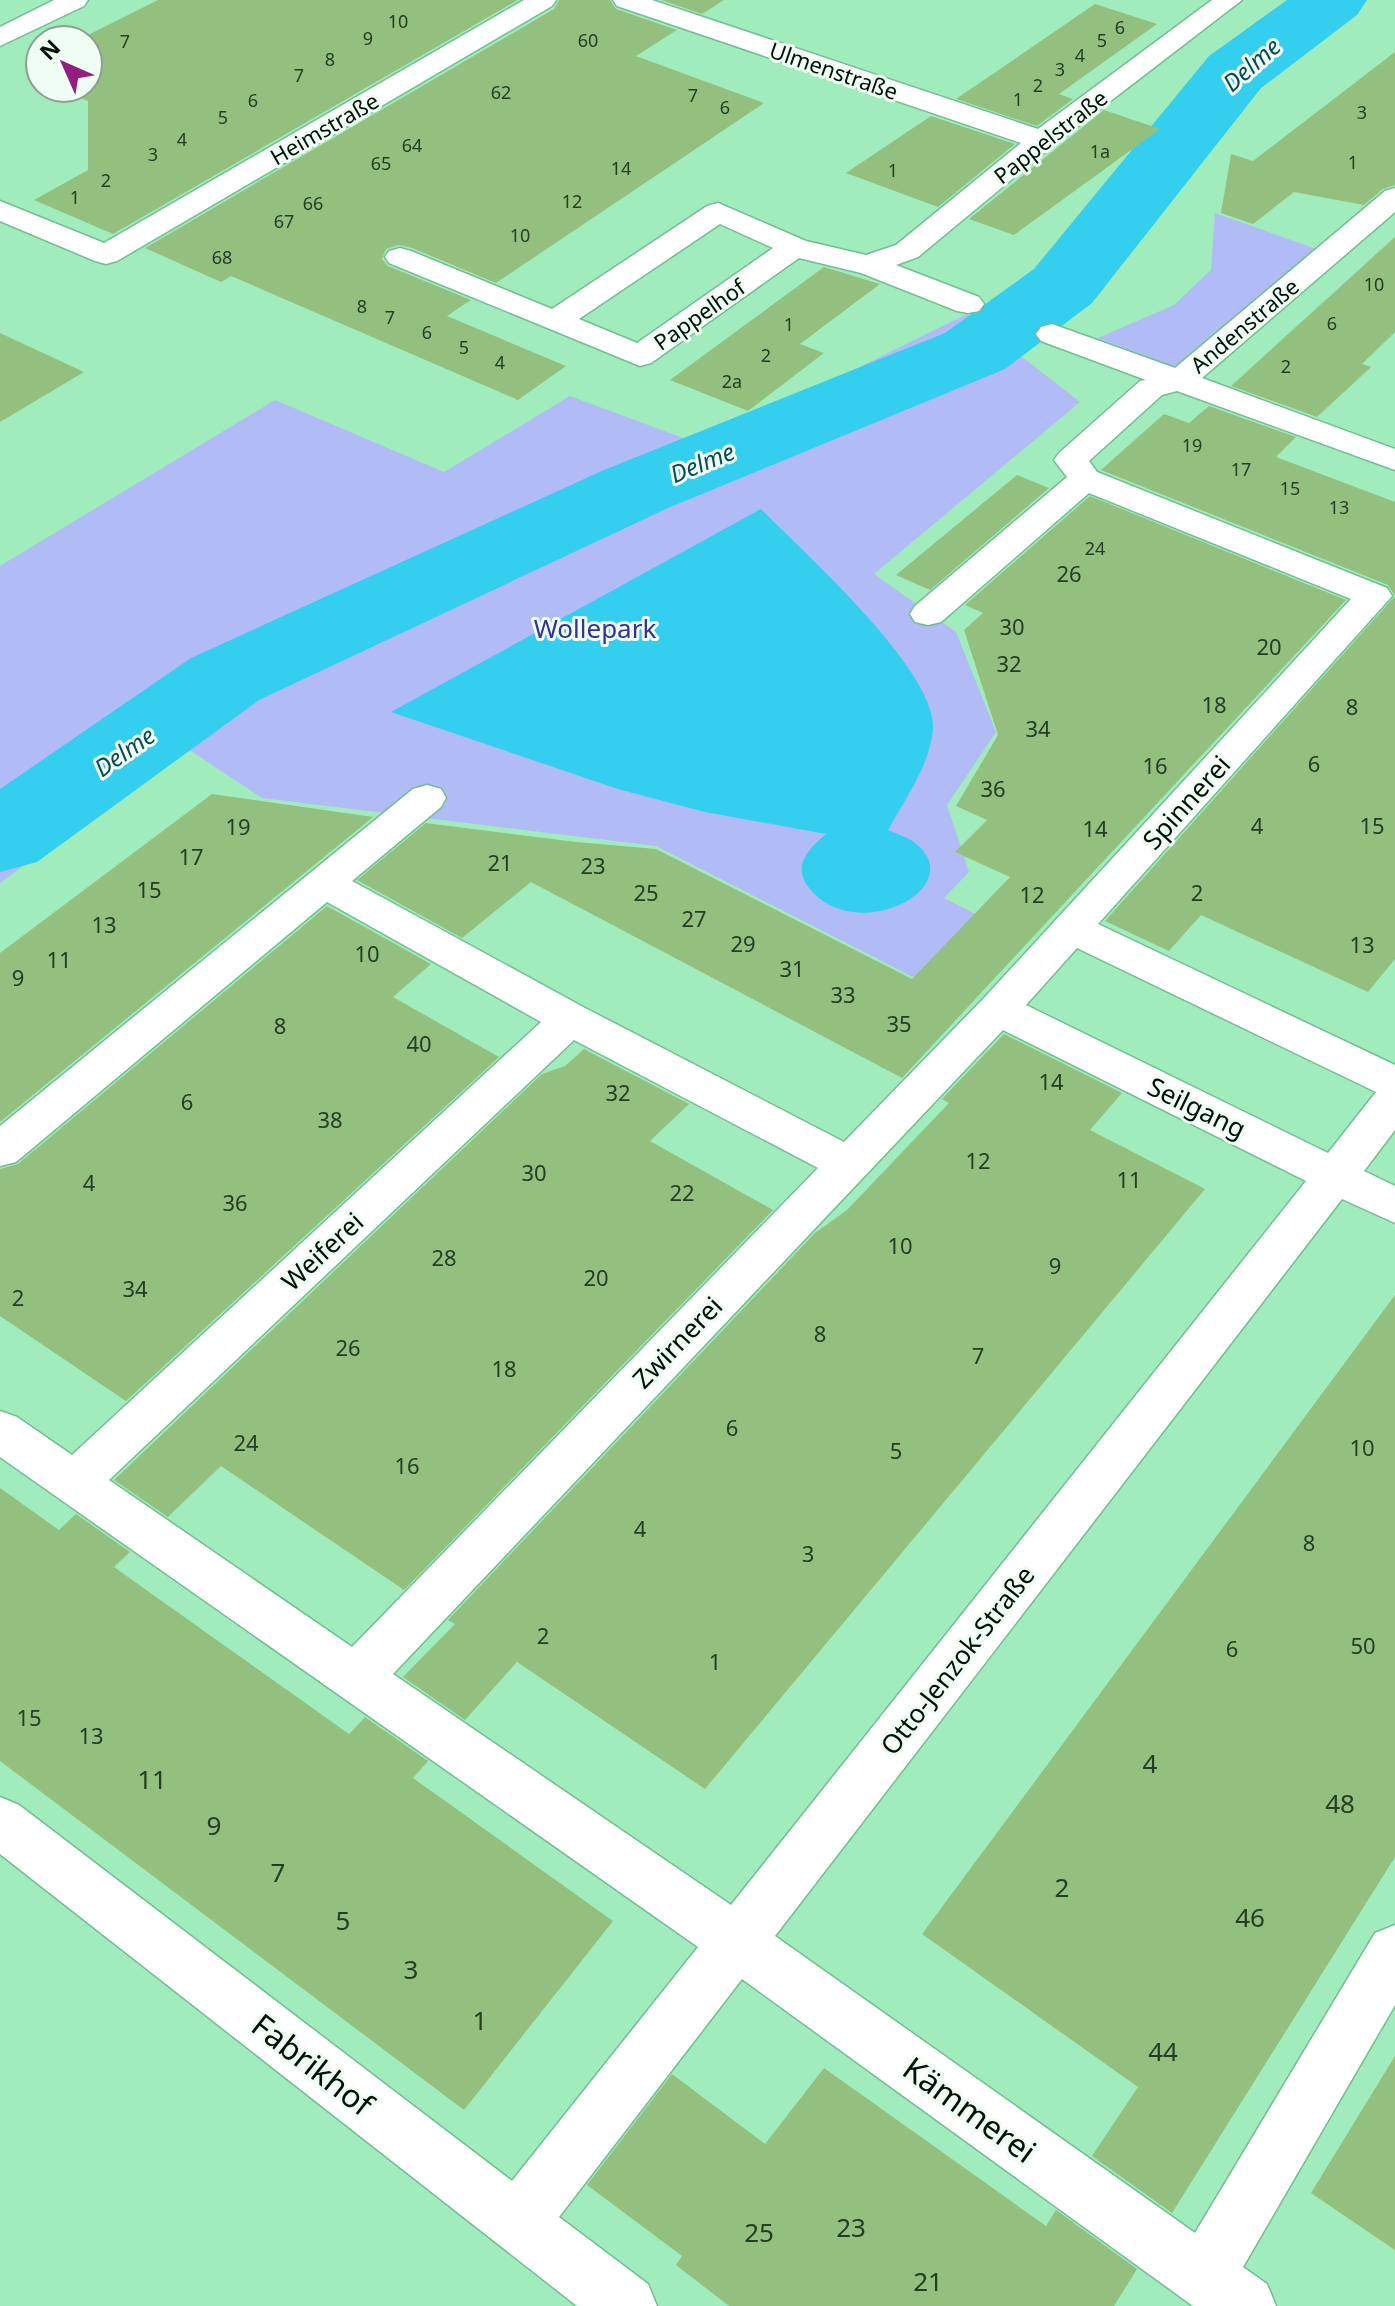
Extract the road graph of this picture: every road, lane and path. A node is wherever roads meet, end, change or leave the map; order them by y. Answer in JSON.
{"nodes":[{"id":1,"x":75,"y":0,"type":"edge"},
{"id":2,"x":543,"y":0,"type":"edge"},
{"id":3,"x":626,"y":0,"type":"edge"},
{"id":4,"x":1229,"y":0,"type":"edge"},
{"id":5,"x":0,"y":38,"type":"edge"},
{"id":6,"x":1042,"y":140,"type":"junction"},
{"id":7,"x":1395,"y":197,"type":"edge"},
{"id":8,"x":0,"y":210,"type":"edge"},
{"id":9,"x":795,"y":247,"type":"junction"},
{"id":10,"x":400,"y":257,"type":"dead end"},
{"id":11,"x":868,"y":265,"type":"junction"},
{"id":12,"x":968,"y":304,"type":"dead end"},
{"id":13,"x":555,"y":321,"type":"junction"},
{"id":14,"x":1052,"y":334,"type":"dead end"},
{"id":15,"x":1179,"y":381,"type":"junction"},
{"id":16,"x":1395,"y":460,"type":"edge"},
{"id":17,"x":1085,"y":479,"type":"junction"},
{"id":18,"x":1384,"y":600,"type":"edge"},
{"id":19,"x":928,"y":614,"type":"dead end"},
{"id":20,"x":427,"y":798,"type":"dead end"},
{"id":21,"x":326,"y":884,"type":"junction"},
{"id":22,"x":1071,"y":928,"type":"junction"},
{"id":23,"x":998,"y":1009,"type":"junction"},
{"id":24,"x":570,"y":1019,"type":"junction"},
{"id":25,"x":1395,"y":1083,"type":"edge"},
{"id":26,"x":1395,"y":1099,"type":"edge"},
{"id":27,"x":0,"y":1150,"type":"edge"},
{"id":28,"x":848,"y":1164,"type":"junction"},
{"id":29,"x":1335,"y":1176,"type":"junction"},
{"id":30,"x":1395,"y":1206,"type":"edge"},
{"id":31,"x":0,"y":1431,"type":"edge"},
{"id":32,"x":74,"y":1483,"type":"junction"},
{"id":33,"x":357,"y":1677,"type":"junction"},
{"id":34,"x":0,"y":1822,"type":"edge"},
{"id":35,"x":737,"y":1942,"type":"junction"},
{"id":36,"x":1395,"y":1952,"type":"edge"},
{"id":37,"x":518,"y":2221,"type":"junction"},
{"id":38,"x":1224,"y":2292,"type":"edge"},
{"id":39,"x":626,"y":2306,"type":"edge"}],
"edges":[{"from":1,"to":5,"type":"street"},
{"from":2,"to":8,"type":"street","name":"Heimstraße"},
{"from":3,"to":6,"type":"street","name":"Ulmenstraße"},
{"from":4,"to":6,"type":"street","name":"Pappelstraße"},
{"from":6,"to":11,"type":"street","name":"Pappelstraße"},
{"from":7,"to":15,"type":"street","name":"Andenstraße"},
{"from":9,"to":11,"type":"street"},
{"from":9,"to":13,"type":"street"},
{"from":9,"to":13,"type":"street","name":"Pappelhof"},
{"from":10,"to":13,"type":"street","name":"Pappelhof"},
{"from":11,"to":12,"type":"street"},
{"from":14,"to":15,"type":"street"},
{"from":15,"to":16,"type":"street"},
{"from":15,"to":17,"type":"street","name":"Andenstraße"},
{"from":17,"to":18,"type":"street","name":"Spinnerei"},
{"from":17,"to":19,"type":"street"},
{"from":18,"to":22,"type":"street","name":"Spinnerei"},
{"from":20,"to":21,"type":"street"},
{"from":21,"to":24,"type":"street"},
{"from":21,"to":27,"type":"street"},
{"from":22,"to":23,"type":"street","name":"Spinnerei"},
{"from":22,"to":25,"type":"street"},
{"from":23,"to":28,"type":"street","name":"Zwirnerei"},
{"from":23,"to":29,"type":"street","name":"Seilgang"},
{"from":24,"to":28,"type":"street"},
{"from":24,"to":32,"type":"street","name":"Weiferei"},
{"from":26,"to":29,"type":"street","name":"Otto-Jenzok-Straße"},
{"from":28,"to":33,"type":"street","name":"Zwirnerei"},
{"from":29,"to":30,"type":"street","name":"Seilgang"},
{"from":29,"to":35,"type":"street","name":"Otto-Jenzok-Straße"},
{"from":31,"to":32,"type":"street"},
{"from":32,"to":33,"type":"street"},
{"from":33,"to":35,"type":"street"},
{"from":34,"to":37,"type":"street","name":"Fabrikhof"},
{"from":35,"to":37,"type":"street","name":"Otto-Jenzok-Straße"},
{"from":35,"to":38,"type":"street","name":"Kämmerei"},
{"from":36,"to":38,"type":"street","name":"Kämmerei"},
{"from":37,"to":39,"type":"street","name":"Fabrikhof"}]}
